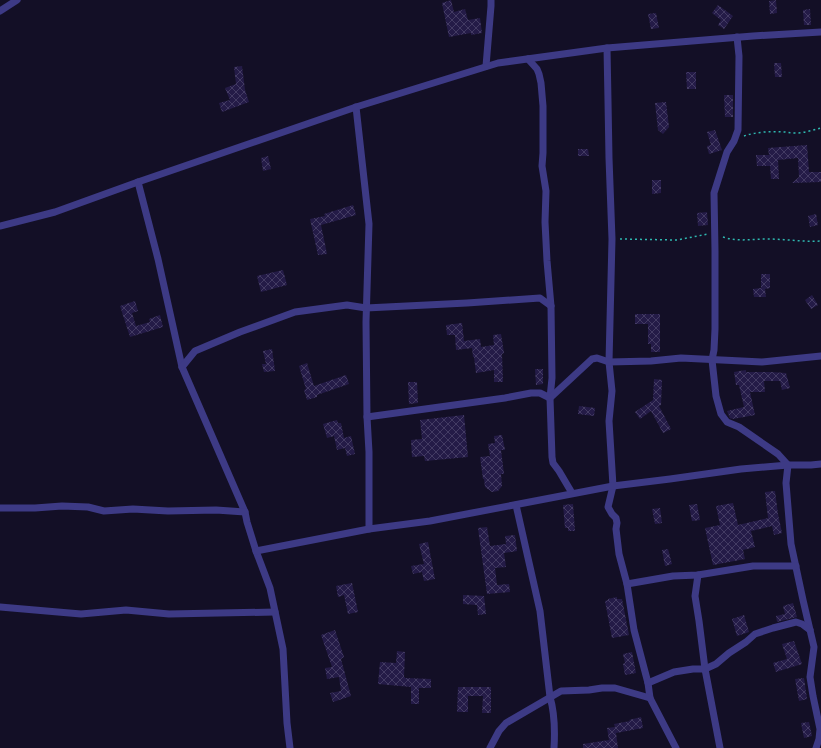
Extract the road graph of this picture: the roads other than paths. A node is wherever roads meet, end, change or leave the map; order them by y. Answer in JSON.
{"nodes":[{"id":1,"x":17,"y":0,"type":"edge"},
{"id":2,"x":491,"y":0,"type":"edge"},
{"id":3,"x":0,"y":11,"type":"edge"},
{"id":4,"x":821,"y":32,"type":"edge"},
{"id":5,"x":737,"y":37,"type":"junction"},
{"id":6,"x":607,"y":48,"type":"junction"},
{"id":7,"x":528,"y":59,"type":"junction"},
{"id":8,"x":486,"y":66,"type":"junction"},
{"id":9,"x":356,"y":107,"type":"junction"},
{"id":10,"x":138,"y":182,"type":"junction"},
{"id":11,"x":0,"y":226,"type":"edge"},
{"id":12,"x":551,"y":306,"type":"junction"},
{"id":13,"x":366,"y":308,"type":"junction"},
{"id":14,"x":821,"y":356,"type":"edge"},
{"id":15,"x":712,"y":360,"type":"junction"},
{"id":16,"x":610,"y":362,"type":"junction"},
{"id":17,"x":182,"y":367,"type":"junction"},
{"id":18,"x":550,"y":398,"type":"junction"},
{"id":19,"x":367,"y":417,"type":"junction"},
{"id":20,"x":821,"y":464,"type":"edge"},
{"id":21,"x":788,"y":465,"type":"junction"},
{"id":22,"x":613,"y":486,"type":"junction"},
{"id":23,"x":572,"y":493,"type":"junction"},
{"id":24,"x":516,"y":505,"type":"junction"},
{"id":25,"x":0,"y":508,"type":"edge"},
{"id":26,"x":245,"y":512,"type":"junction"},
{"id":27,"x":369,"y":529,"type":"junction"},
{"id":28,"x":256,"y":551,"type":"junction"},
{"id":29,"x":796,"y":566,"type":"junction"},
{"id":30,"x":698,"y":575,"type":"junction"},
{"id":31,"x":627,"y":584,"type":"junction"},
{"id":32,"x":0,"y":607,"type":"edge"},
{"id":33,"x":275,"y":612,"type":"junction"},
{"id":34,"x":810,"y":630,"type":"junction"},
{"id":35,"x":705,"y":669,"type":"junction"},
{"id":36,"x":648,"y":682,"type":"junction"},
{"id":37,"x":550,"y":698,"type":"junction"},
{"id":38,"x":650,"y":698,"type":"junction"},
{"id":39,"x":819,"y":716,"type":"edge"},
{"id":40,"x":290,"y":748,"type":"edge"},
{"id":41,"x":490,"y":748,"type":"edge"},
{"id":42,"x":554,"y":748,"type":"edge"},
{"id":43,"x":676,"y":748,"type":"edge"},
{"id":44,"x":720,"y":748,"type":"edge"},
{"id":45,"x":816,"y":748,"type":"edge"}],
"edges":[{"from":1,"to":3,"type":"street"},
{"from":2,"to":8,"type":"street"},
{"from":4,"to":5,"type":"street"},
{"from":5,"to":6,"type":"street"},
{"from":5,"to":15,"type":"street"},
{"from":6,"to":7,"type":"street"},
{"from":6,"to":16,"type":"street"},
{"from":7,"to":8,"type":"street"},
{"from":7,"to":12,"type":"street"},
{"from":8,"to":9,"type":"street"},
{"from":9,"to":10,"type":"street"},
{"from":9,"to":13,"type":"street"},
{"from":10,"to":11,"type":"street"},
{"from":10,"to":17,"type":"street"},
{"from":12,"to":13,"type":"street"},
{"from":12,"to":18,"type":"street"},
{"from":13,"to":17,"type":"street"},
{"from":13,"to":19,"type":"street"},
{"from":14,"to":15,"type":"street"},
{"from":15,"to":16,"type":"street"},
{"from":15,"to":21,"type":"street"},
{"from":16,"to":18,"type":"street"},
{"from":16,"to":22,"type":"street"},
{"from":17,"to":26,"type":"street"},
{"from":18,"to":19,"type":"street"},
{"from":18,"to":23,"type":"street"},
{"from":19,"to":27,"type":"street"},
{"from":20,"to":21,"type":"street"},
{"from":21,"to":22,"type":"street"},
{"from":21,"to":29,"type":"street"},
{"from":22,"to":23,"type":"street"},
{"from":22,"to":31,"type":"street"},
{"from":23,"to":24,"type":"street"},
{"from":24,"to":27,"type":"street"},
{"from":24,"to":37,"type":"street"},
{"from":25,"to":26,"type":"street"},
{"from":26,"to":28,"type":"street"},
{"from":27,"to":28,"type":"street"},
{"from":28,"to":33,"type":"street"},
{"from":29,"to":30,"type":"street"},
{"from":29,"to":34,"type":"street"},
{"from":30,"to":31,"type":"street"},
{"from":30,"to":35,"type":"street"},
{"from":31,"to":36,"type":"street"},
{"from":32,"to":33,"type":"street"},
{"from":33,"to":40,"type":"street"},
{"from":34,"to":35,"type":"street"},
{"from":34,"to":39,"type":"street"},
{"from":35,"to":36,"type":"street"},
{"from":35,"to":44,"type":"street"},
{"from":36,"to":38,"type":"street"},
{"from":37,"to":38,"type":"street"},
{"from":37,"to":41,"type":"street"},
{"from":37,"to":42,"type":"street"},
{"from":38,"to":43,"type":"street"},
{"from":39,"to":45,"type":"street"}]}
